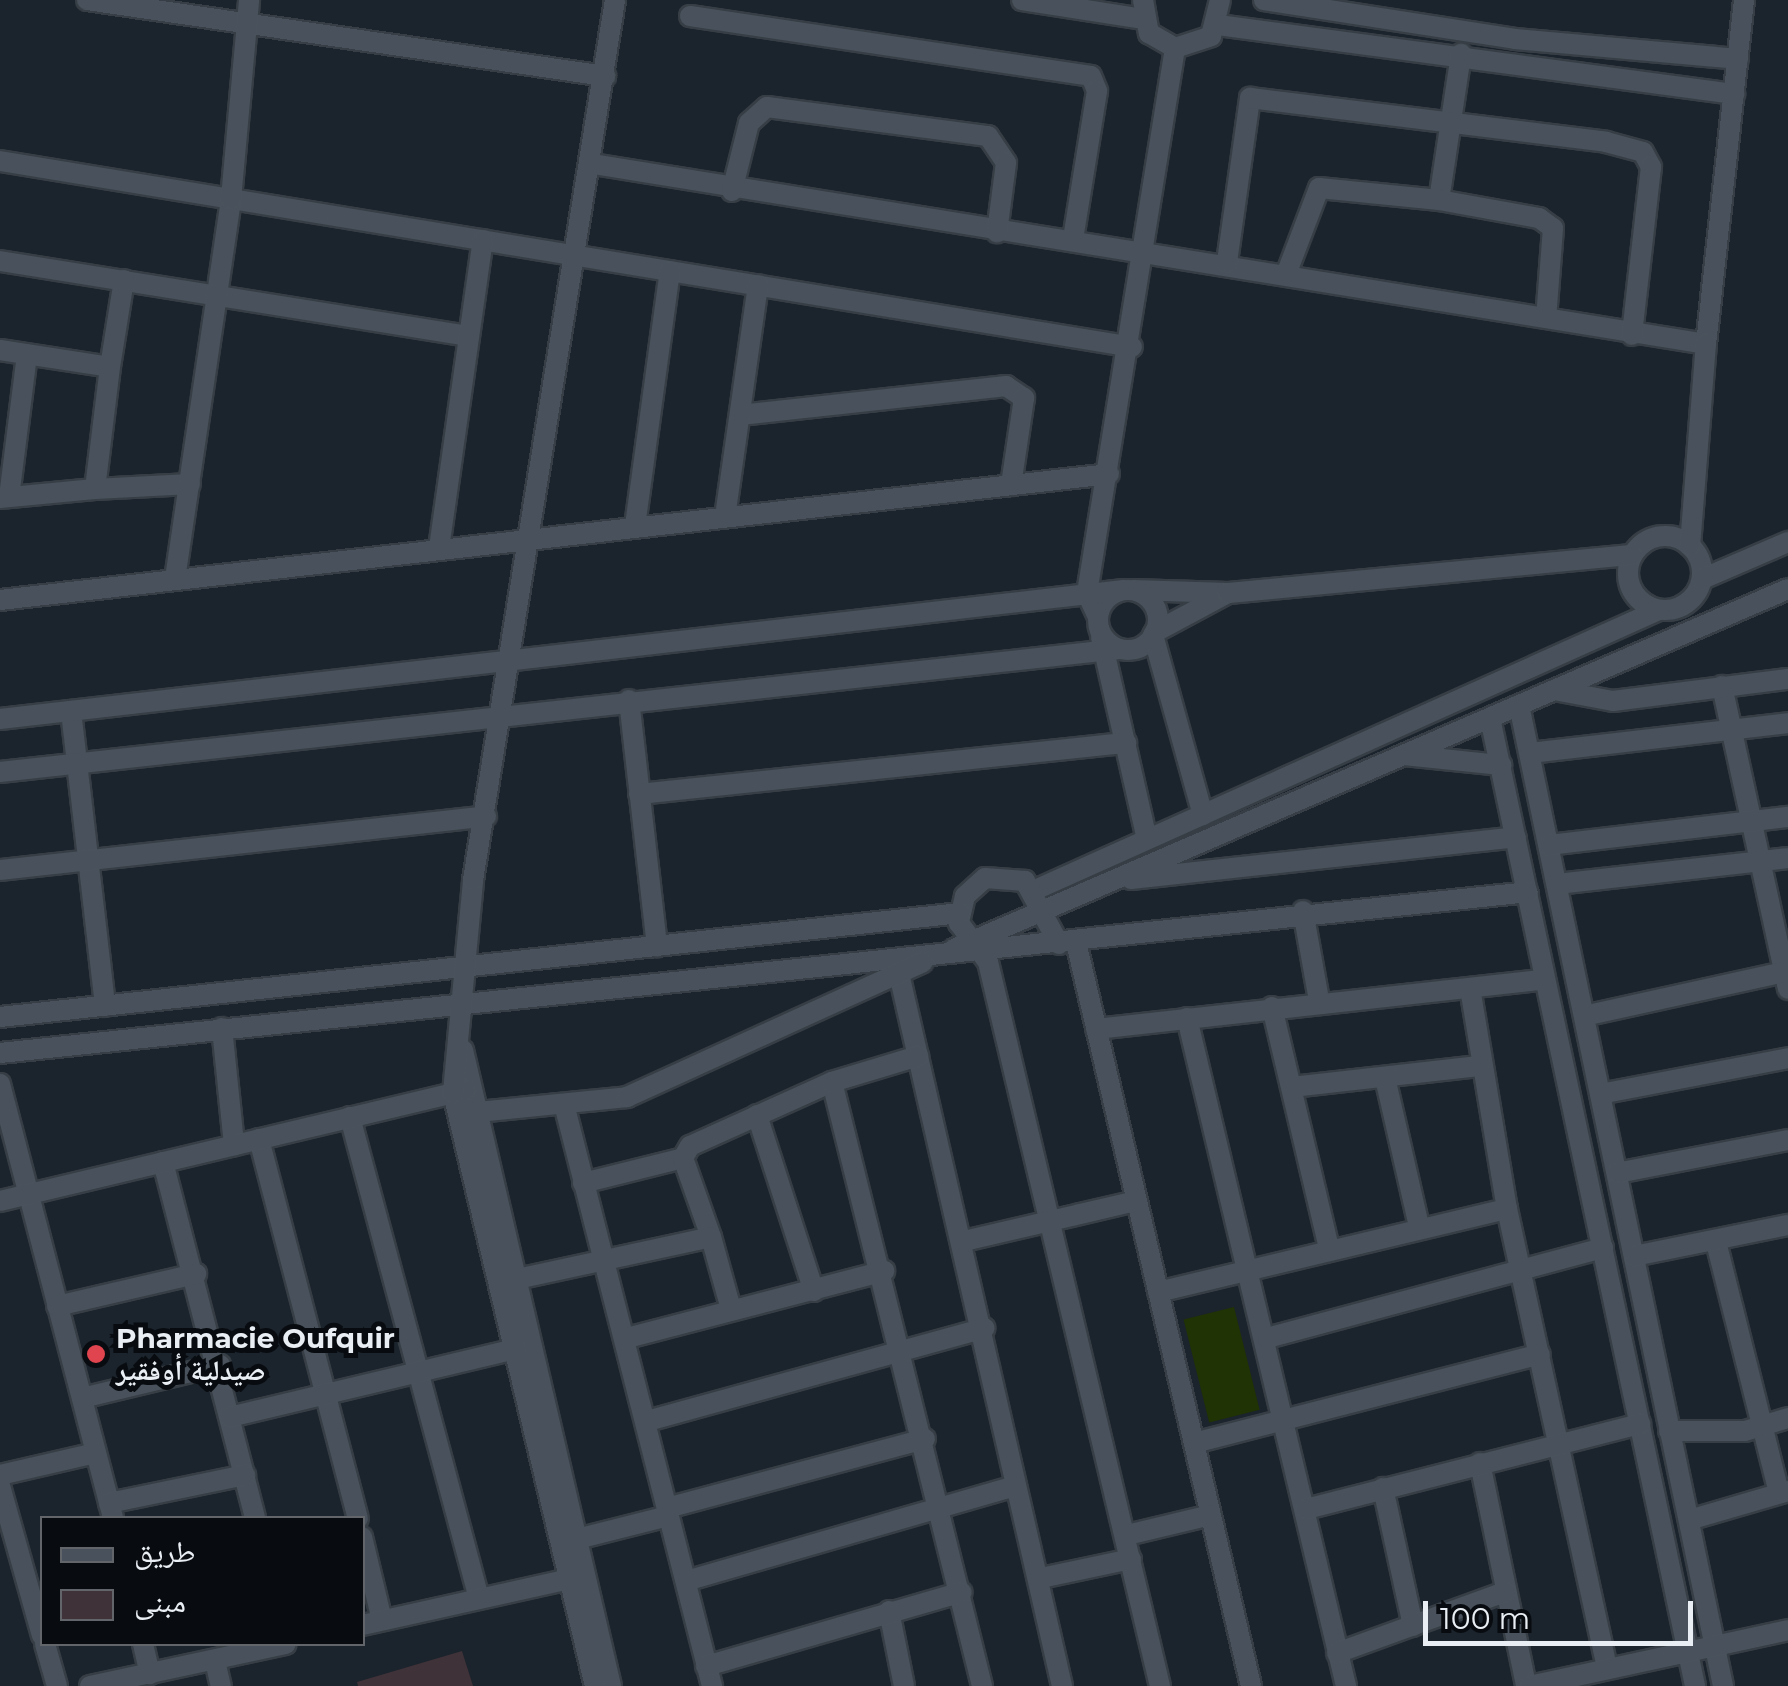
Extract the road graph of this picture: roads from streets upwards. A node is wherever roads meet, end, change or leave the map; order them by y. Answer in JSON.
{"nodes":[{"id":1,"x":86,"y":0,"type":"edge"},
{"id":2,"x":249,"y":0,"type":"edge"},
{"id":3,"x":615,"y":0,"type":"edge"},
{"id":4,"x":1022,"y":0,"type":"edge"},
{"id":5,"x":1220,"y":0,"type":"edge"},
{"id":6,"x":1264,"y":0,"type":"edge"},
{"id":7,"x":1744,"y":0,"type":"edge"},
{"id":8,"x":1143,"y":10,"type":"edge"},
{"id":9,"x":690,"y":16,"type":"dead end"},
{"id":10,"x":246,"y":24,"type":"junction"},
{"id":11,"x":1218,"y":25,"type":"junction"},
{"id":12,"x":1175,"y":48,"type":"junction"},
{"id":13,"x":1461,"y":54,"type":"junction"},
{"id":14,"x":1738,"y":59,"type":"junction"},
{"id":15,"x":605,"y":76,"type":"junction"},
{"id":16,"x":1734,"y":94,"type":"junction"},
{"id":17,"x":1450,"y":121,"type":"junction"},
{"id":18,"x":0,"y":161,"type":"edge"},
{"id":19,"x":593,"y":164,"type":"junction"},
{"id":20,"x":732,"y":191,"type":"junction"},
{"id":21,"x":231,"y":199,"type":"junction"},
{"id":22,"x":1439,"y":200,"type":"junction"},
{"id":23,"x":997,"y":232,"type":"junction"},
{"id":24,"x":482,"y":240,"type":"junction"},
{"id":25,"x":1073,"y":240,"type":"junction"},
{"id":26,"x":1146,"y":254,"type":"junction"},
{"id":27,"x":576,"y":256,"type":"junction"},
{"id":28,"x":0,"y":261,"type":"edge"},
{"id":29,"x":1227,"y":262,"type":"junction"},
{"id":30,"x":670,"y":271,"type":"junction"},
{"id":31,"x":1288,"y":272,"type":"junction"},
{"id":32,"x":124,"y":280,"type":"junction"},
{"id":33,"x":758,"y":286,"type":"junction"},
{"id":34,"x":217,"y":294,"type":"junction"},
{"id":35,"x":1546,"y":318,"type":"junction"},
{"id":36,"x":1632,"y":335,"type":"junction"},
{"id":37,"x":469,"y":336,"type":"junction"},
{"id":38,"x":1706,"y":344,"type":"junction"},
{"id":39,"x":1132,"y":347,"type":"junction"},
{"id":40,"x":0,"y":350,"type":"edge"},
{"id":41,"x":27,"y":354,"type":"junction"},
{"id":42,"x":110,"y":367,"type":"junction"},
{"id":43,"x":740,"y":415,"type":"junction"},
{"id":44,"x":1110,"y":474,"type":"junction"},
{"id":45,"x":190,"y":484,"type":"junction"},
{"id":46,"x":1011,"y":486,"type":"junction"},
{"id":47,"x":95,"y":489,"type":"junction"},
{"id":48,"x":4,"y":497,"type":"edge"},
{"id":49,"x":726,"y":517,"type":"junction"},
{"id":50,"x":635,"y":526,"type":"junction"},
{"id":51,"x":534,"y":537,"type":"junction"},
{"id":52,"x":1788,"y":542,"type":"edge"},
{"id":53,"x":1690,"y":546,"type":"junction"},
{"id":54,"x":439,"y":548,"type":"junction"},
{"id":55,"x":1632,"y":556,"type":"junction"},
{"id":56,"x":176,"y":579,"type":"junction"},
{"id":57,"x":1702,"y":579,"type":"junction"},
{"id":58,"x":1788,"y":589,"type":"edge"},
{"id":59,"x":1129,"y":590,"type":"junction"},
{"id":60,"x":1228,"y":592,"type":"junction"},
{"id":61,"x":1087,"y":593,"type":"junction"},
{"id":62,"x":0,"y":600,"type":"edge"},
{"id":63,"x":1659,"y":610,"type":"junction"},
{"id":64,"x":1154,"y":633,"type":"junction"},
{"id":65,"x":1104,"y":635,"type":"junction"},
{"id":66,"x":515,"y":661,"type":"junction"},
{"id":67,"x":1788,"y":679,"type":"edge"},
{"id":68,"x":1722,"y":686,"type":"junction"},
{"id":69,"x":1554,"y":690,"type":"junction"},
{"id":70,"x":629,"y":700,"type":"junction"},
{"id":71,"x":1518,"y":706,"type":"junction"},
{"id":72,"x":71,"y":711,"type":"junction"},
{"id":73,"x":506,"y":714,"type":"junction"},
{"id":74,"x":1490,"y":718,"type":"junction"},
{"id":75,"x":0,"y":720,"type":"edge"},
{"id":76,"x":1788,"y":723,"type":"edge"},
{"id":77,"x":1730,"y":729,"type":"junction"},
{"id":78,"x":1126,"y":743,"type":"junction"},
{"id":79,"x":1530,"y":753,"type":"junction"},
{"id":80,"x":1404,"y":755,"type":"junction"},
{"id":81,"x":78,"y":763,"type":"junction"},
{"id":82,"x":1501,"y":765,"type":"junction"},
{"id":83,"x":0,"y":772,"type":"edge"},
{"id":84,"x":639,"y":794,"type":"junction"},
{"id":85,"x":1203,"y":815,"type":"junction"},
{"id":86,"x":486,"y":816,"type":"junction"},
{"id":87,"x":1788,"y":817,"type":"edge"},
{"id":88,"x":1752,"y":822,"type":"junction"},
{"id":89,"x":1516,"y":837,"type":"junction"},
{"id":90,"x":1146,"y":840,"type":"junction"},
{"id":91,"x":1548,"y":845,"type":"junction"},
{"id":92,"x":1788,"y":858,"type":"edge"},
{"id":93,"x":89,"y":860,"type":"junction"},
{"id":94,"x":1757,"y":861,"type":"junction"},
{"id":95,"x":0,"y":870,"type":"edge"},
{"id":96,"x":1112,"y":881,"type":"junction"},
{"id":97,"x":1557,"y":884,"type":"junction"},
{"id":98,"x":1035,"y":890,"type":"junction"},
{"id":99,"x":1528,"y":892,"type":"junction"},
{"id":100,"x":1044,"y":910,"type":"junction"},
{"id":101,"x":1303,"y":912,"type":"junction"},
{"id":102,"x":960,"y":913,"type":"junction"},
{"id":103,"x":1067,"y":943,"type":"junction"},
{"id":104,"x":656,"y":946,"type":"junction"},
{"id":105,"x":974,"y":948,"type":"junction"},
{"id":106,"x":935,"y":957,"type":"junction"},
{"id":107,"x":464,"y":967,"type":"junction"},
{"id":108,"x":1787,"y":977,"type":"edge"},
{"id":109,"x":900,"y":978,"type":"dead end"},
{"id":110,"x":1543,"y":980,"type":"junction"},
{"id":111,"x":1470,"y":988,"type":"junction"},
{"id":112,"x":1319,"y":1000,"type":"junction"},
{"id":113,"x":462,"y":1001,"type":"junction"},
{"id":114,"x":105,"y":1006,"type":"junction"},
{"id":115,"x":1272,"y":1007,"type":"junction"},
{"id":116,"x":1584,"y":1016,"type":"junction"},
{"id":117,"x":0,"y":1017,"type":"edge"},
{"id":118,"x":1188,"y":1018,"type":"junction"},
{"id":119,"x":222,"y":1028,"type":"junction"},
{"id":120,"x":1096,"y":1028,"type":"junction"},
{"id":121,"x":0,"y":1053,"type":"edge"},
{"id":122,"x":918,"y":1056,"type":"junction"},
{"id":123,"x":1788,"y":1058,"type":"edge"},
{"id":124,"x":1479,"y":1066,"type":"junction"},
{"id":125,"x":832,"y":1082,"type":"junction"},
{"id":126,"x":1386,"y":1082,"type":"junction"},
{"id":127,"x":0,"y":1084,"type":"edge"},
{"id":128,"x":1292,"y":1086,"type":"junction"},
{"id":129,"x":463,"y":1090,"type":"junction"},
{"id":130,"x":1600,"y":1094,"type":"junction"},
{"id":131,"x":564,"y":1104,"type":"junction"},
{"id":132,"x":468,"y":1112,"type":"junction"},
{"id":133,"x":758,"y":1115,"type":"junction"},
{"id":134,"x":350,"y":1117,"type":"junction"},
{"id":135,"x":259,"y":1139,"type":"junction"},
{"id":136,"x":1788,"y":1140,"type":"edge"},
{"id":137,"x":234,"y":1145,"type":"junction"},
{"id":138,"x":683,"y":1158,"type":"junction"},
{"id":139,"x":163,"y":1162,"type":"junction"},
{"id":140,"x":1616,"y":1173,"type":"junction"},
{"id":141,"x":583,"y":1184,"type":"junction"},
{"id":142,"x":27,"y":1194,"type":"junction"},
{"id":143,"x":1136,"y":1200,"type":"junction"},
{"id":144,"x":0,"y":1201,"type":"edge"},
{"id":145,"x":1507,"y":1209,"type":"junction"},
{"id":146,"x":1048,"y":1221,"type":"junction"},
{"id":147,"x":1788,"y":1225,"type":"edge"},
{"id":148,"x":1419,"y":1226,"type":"junction"},
{"id":149,"x":711,"y":1237,"type":"junction"},
{"id":150,"x":964,"y":1242,"type":"junction"},
{"id":151,"x":1716,"y":1242,"type":"junction"},
{"id":152,"x":1329,"y":1248,"type":"junction"},
{"id":153,"x":1603,"y":1248,"type":"junction"},
{"id":154,"x":1634,"y":1256,"type":"junction"},
{"id":155,"x":600,"y":1258,"type":"junction"},
{"id":156,"x":1523,"y":1269,"type":"junction"},
{"id":157,"x":884,"y":1271,"type":"junction"},
{"id":158,"x":1251,"y":1272,"type":"junction"},
{"id":159,"x":196,"y":1274,"type":"junction"},
{"id":160,"x":517,"y":1279,"type":"junction"},
{"id":161,"x":814,"y":1290,"type":"junction"},
{"id":162,"x":1158,"y":1292,"type":"junction"},
{"id":163,"x":58,"y":1306,"type":"junction"},
{"id":164,"x":731,"y":1309,"type":"junction"},
{"id":165,"x":985,"y":1328,"type":"junction"},
{"id":166,"x":627,"y":1338,"type":"junction"},
{"id":167,"x":1266,"y":1338,"type":"junction"},
{"id":168,"x":516,"y":1348,"type":"junction"},
{"id":169,"x":906,"y":1352,"type":"junction"},
{"id":170,"x":1540,"y":1354,"type":"junction"},
{"id":171,"x":220,"y":1365,"type":"junction"},
{"id":172,"x":422,"y":1373,"type":"junction"},
{"id":173,"x":329,"y":1395,"type":"junction"},
{"id":174,"x":82,"y":1398,"type":"junction"},
{"id":175,"x":230,"y":1417,"type":"junction"},
{"id":176,"x":1788,"y":1418,"type":"edge"},
{"id":177,"x":650,"y":1420,"type":"junction"},
{"id":178,"x":1286,"y":1423,"type":"junction"},
{"id":179,"x":1640,"y":1424,"type":"junction"},
{"id":180,"x":1764,"y":1426,"type":"junction"},
{"id":181,"x":1669,"y":1431,"type":"junction"},
{"id":182,"x":924,"y":1439,"type":"junction"},
{"id":183,"x":1194,"y":1443,"type":"junction"},
{"id":184,"x":1557,"y":1444,"type":"junction"},
{"id":185,"x":95,"y":1453,"type":"junction"},
{"id":186,"x":1480,"y":1463,"type":"junction"},
{"id":187,"x":0,"y":1475,"type":"edge"},
{"id":188,"x":244,"y":1476,"type":"junction"},
{"id":189,"x":0,"y":1486,"type":"edge"},
{"id":190,"x":1016,"y":1486,"type":"junction"},
{"id":191,"x":1383,"y":1488,"type":"junction"},
{"id":192,"x":1784,"y":1492,"type":"edge"},
{"id":193,"x":1306,"y":1508,"type":"junction"},
{"id":194,"x":943,"y":1510,"type":"junction"},
{"id":195,"x":111,"y":1511,"type":"edge"},
{"id":196,"x":667,"y":1512,"type":"junction"},
{"id":197,"x":254,"y":1516,"type":"edge"},
{"id":198,"x":358,"y":1516,"type":"edge"},
{"id":199,"x":1211,"y":1516,"type":"junction"},
{"id":200,"x":1688,"y":1520,"type":"junction"},
{"id":201,"x":1127,"y":1535,"type":"junction"},
{"id":202,"x":576,"y":1539,"type":"junction"},
{"id":203,"x":1131,"y":1559,"type":"junction"},
{"id":204,"x":365,"y":1564,"type":"edge"},
{"id":205,"x":1041,"y":1578,"type":"junction"},
{"id":206,"x":570,"y":1579,"type":"junction"},
{"id":207,"x":686,"y":1580,"type":"junction"},
{"id":208,"x":962,"y":1592,"type":"junction"},
{"id":209,"x":1505,"y":1592,"type":"junction"},
{"id":210,"x":478,"y":1596,"type":"junction"},
{"id":211,"x":889,"y":1611,"type":"junction"},
{"id":212,"x":372,"y":1623,"type":"edge"},
{"id":213,"x":1413,"y":1626,"type":"junction"},
{"id":214,"x":40,"y":1628,"type":"edge"},
{"id":215,"x":1788,"y":1630,"type":"edge"},
{"id":216,"x":1714,"y":1644,"type":"junction"},
{"id":217,"x":46,"y":1646,"type":"edge"},
{"id":218,"x":143,"y":1646,"type":"edge"},
{"id":219,"x":276,"y":1646,"type":"edge"},
{"id":220,"x":1688,"y":1649,"type":"junction"},
{"id":221,"x":1337,"y":1653,"type":"junction"},
{"id":222,"x":216,"y":1662,"type":"junction"},
{"id":223,"x":1606,"y":1663,"type":"junction"},
{"id":224,"x":150,"y":1674,"type":"junction"},
{"id":225,"x":709,"y":1676,"type":"edge"},
{"id":226,"x":57,"y":1686,"type":"edge"},
{"id":227,"x":90,"y":1686,"type":"edge"},
{"id":228,"x":221,"y":1686,"type":"edge"},
{"id":229,"x":595,"y":1686,"type":"edge"},
{"id":230,"x":612,"y":1686,"type":"edge"},
{"id":231,"x":904,"y":1686,"type":"edge"},
{"id":232,"x":982,"y":1686,"type":"edge"},
{"id":233,"x":1062,"y":1686,"type":"edge"},
{"id":234,"x":1160,"y":1686,"type":"edge"},
{"id":235,"x":1251,"y":1686,"type":"edge"},
{"id":236,"x":1346,"y":1686,"type":"edge"},
{"id":237,"x":1528,"y":1686,"type":"edge"},
{"id":238,"x":1695,"y":1686,"type":"edge"},
{"id":239,"x":1723,"y":1686,"type":"edge"}],
"edges":[{"from":1,"to":10,"type":"street"},
{"from":2,"to":10,"type":"street"},
{"from":3,"to":15,"type":"street"},
{"from":4,"to":8,"type":"street"},
{"from":5,"to":11,"type":"street"},
{"from":6,"to":14,"type":"street"},
{"from":7,"to":14,"type":"street"},
{"from":8,"to":12,"type":"street"},
{"from":9,"to":25,"type":"street"},
{"from":10,"to":15,"type":"street"},
{"from":10,"to":21,"type":"street"},
{"from":11,"to":12,"type":"street"},
{"from":11,"to":13,"type":"street"},
{"from":12,"to":26,"type":"street"},
{"from":13,"to":16,"type":"street"},
{"from":13,"to":17,"type":"street"},
{"from":14,"to":16,"type":"street"},
{"from":15,"to":19,"type":"street"},
{"from":16,"to":38,"type":"street"},
{"from":17,"to":22,"type":"street"},
{"from":17,"to":29,"type":"street"},
{"from":17,"to":36,"type":"street"},
{"from":18,"to":21,"type":"street"},
{"from":19,"to":20,"type":"street"},
{"from":19,"to":27,"type":"street"},
{"from":20,"to":23,"type":"street"},
{"from":20,"to":23,"type":"street"},
{"from":21,"to":24,"type":"street"},
{"from":21,"to":34,"type":"street"},
{"from":22,"to":31,"type":"street"},
{"from":22,"to":35,"type":"street"},
{"from":23,"to":25,"type":"street"},
{"from":24,"to":27,"type":"street"},
{"from":24,"to":37,"type":"street"},
{"from":25,"to":26,"type":"street"},
{"from":26,"to":29,"type":"street"},
{"from":26,"to":39,"type":"street"},
{"from":27,"to":30,"type":"street"},
{"from":27,"to":51,"type":"street"},
{"from":28,"to":32,"type":"street"},
{"from":29,"to":31,"type":"street"},
{"from":30,"to":33,"type":"street"},
{"from":30,"to":50,"type":"street"},
{"from":31,"to":35,"type":"street"},
{"from":32,"to":34,"type":"street"},
{"from":32,"to":42,"type":"street"},
{"from":33,"to":39,"type":"street"},
{"from":33,"to":43,"type":"street"},
{"from":34,"to":37,"type":"street"},
{"from":34,"to":45,"type":"street"},
{"from":35,"to":36,"type":"street"},
{"from":36,"to":38,"type":"street"},
{"from":37,"to":54,"type":"street"},
{"from":38,"to":53,"type":"street"},
{"from":39,"to":44,"type":"street"},
{"from":40,"to":41,"type":"street"},
{"from":41,"to":42,"type":"street"},
{"from":41,"to":48,"type":"street"},
{"from":42,"to":47,"type":"street"},
{"from":43,"to":46,"type":"street"},
{"from":43,"to":49,"type":"street"},
{"from":44,"to":46,"type":"street"},
{"from":44,"to":61,"type":"street"},
{"from":45,"to":47,"type":"street"},
{"from":45,"to":56,"type":"street"},
{"from":46,"to":49,"type":"street"},
{"from":47,"to":48,"type":"street"},
{"from":49,"to":50,"type":"street"},
{"from":50,"to":51,"type":"street"},
{"from":51,"to":54,"type":"street"},
{"from":51,"to":66,"type":"street"},
{"from":52,"to":57,"type":"street"},
{"from":53,"to":55,"type":"street"},
{"from":53,"to":57,"type":"street"},
{"from":54,"to":56,"type":"street"},
{"from":55,"to":60,"type":"street"},
{"from":55,"to":63,"type":"street"},
{"from":56,"to":62,"type":"street"},
{"from":57,"to":63,"type":"street"},
{"from":58,"to":69,"type":"street"},
{"from":59,"to":60,"type":"street"},
{"from":59,"to":61,"type":"street"},
{"from":59,"to":64,"type":"street"},
{"from":59,"to":65,"type":"street"},
{"from":60,"to":64,"type":"street"},
{"from":61,"to":65,"type":"street"},
{"from":61,"to":66,"type":"street"},
{"from":63,"to":85,"type":"street"},
{"from":64,"to":65,"type":"street"},
{"from":64,"to":85,"type":"street"},
{"from":65,"to":70,"type":"street"},
{"from":65,"to":78,"type":"street"},
{"from":66,"to":72,"type":"street"},
{"from":66,"to":73,"type":"street"},
{"from":67,"to":68,"type":"street"},
{"from":68,"to":69,"type":"street"},
{"from":68,"to":77,"type":"street"},
{"from":69,"to":71,"type":"street"},
{"from":70,"to":73,"type":"street"},
{"from":70,"to":84,"type":"street"},
{"from":71,"to":74,"type":"street"},
{"from":71,"to":79,"type":"street"},
{"from":72,"to":75,"type":"street"},
{"from":72,"to":81,"type":"street"},
{"from":73,"to":81,"type":"street"},
{"from":73,"to":86,"type":"street"},
{"from":74,"to":80,"type":"street"},
{"from":74,"to":82,"type":"street"},
{"from":76,"to":77,"type":"street"},
{"from":77,"to":79,"type":"street"},
{"from":77,"to":88,"type":"street"},
{"from":78,"to":84,"type":"street"},
{"from":78,"to":90,"type":"street"},
{"from":79,"to":91,"type":"street"},
{"from":80,"to":82,"type":"street"},
{"from":80,"to":96,"type":"street"},
{"from":81,"to":83,"type":"street"},
{"from":81,"to":93,"type":"street"},
{"from":82,"to":89,"type":"street"},
{"from":84,"to":104,"type":"street"},
{"from":85,"to":90,"type":"street"},
{"from":86,"to":93,"type":"street"},
{"from":86,"to":107,"type":"street"},
{"from":87,"to":88,"type":"street"},
{"from":88,"to":91,"type":"street"},
{"from":88,"to":94,"type":"street"},
{"from":89,"to":96,"type":"street"},
{"from":89,"to":99,"type":"street"},
{"from":90,"to":98,"type":"street"},
{"from":91,"to":97,"type":"street"},
{"from":92,"to":94,"type":"street"},
{"from":93,"to":95,"type":"street"},
{"from":93,"to":114,"type":"street"},
{"from":94,"to":97,"type":"street"},
{"from":94,"to":108,"type":"street"},
{"from":96,"to":100,"type":"street"},
{"from":97,"to":116,"type":"street"},
{"from":98,"to":100,"type":"street"},
{"from":98,"to":102,"type":"street"},
{"from":99,"to":101,"type":"street"},
{"from":99,"to":110,"type":"street"},
{"from":100,"to":103,"type":"street"},
{"from":100,"to":105,"type":"street"},
{"from":101,"to":103,"type":"street"},
{"from":101,"to":112,"type":"street"},
{"from":102,"to":104,"type":"street"},
{"from":102,"to":105,"type":"street"},
{"from":103,"to":105,"type":"street"},
{"from":103,"to":120,"type":"street"},
{"from":104,"to":107,"type":"street"},
{"from":105,"to":106,"type":"street"},
{"from":105,"to":146,"type":"street"},
{"from":106,"to":113,"type":"street"},
{"from":106,"to":131,"type":"street"},
{"from":107,"to":113,"type":"street"},
{"from":107,"to":114,"type":"street"},
{"from":108,"to":116,"type":"street"},
{"from":109,"to":122,"type":"street"},
{"from":110,"to":111,"type":"street"},
{"from":110,"to":153,"type":"street"},
{"from":111,"to":112,"type":"street"},
{"from":111,"to":124,"type":"street"},
{"from":112,"to":115,"type":"street"},
{"from":113,"to":119,"type":"street"},
{"from":113,"to":129,"type":"street"},
{"from":114,"to":117,"type":"street"},
{"from":115,"to":118,"type":"street"},
{"from":115,"to":128,"type":"street"},
{"from":116,"to":130,"type":"street"},
{"from":118,"to":120,"type":"street"},
{"from":118,"to":158,"type":"street"},
{"from":119,"to":121,"type":"street"},
{"from":119,"to":137,"type":"street"},
{"from":120,"to":143,"type":"street"},
{"from":122,"to":125,"type":"street"},
{"from":122,"to":150,"type":"street"},
{"from":123,"to":130,"type":"street"},
{"from":124,"to":126,"type":"street"},
{"from":124,"to":145,"type":"street"},
{"from":125,"to":133,"type":"street"},
{"from":125,"to":157,"type":"street"},
{"from":126,"to":128,"type":"street"},
{"from":126,"to":148,"type":"street"},
{"from":127,"to":142,"type":"street"},
{"from":128,"to":152,"type":"street"},
{"from":129,"to":132,"type":"street"},
{"from":129,"to":134,"type":"street"},
{"from":130,"to":140,"type":"street"},
{"from":131,"to":132,"type":"street"},
{"from":131,"to":141,"type":"street"},
{"from":132,"to":160,"type":"street"},
{"from":132,"to":168,"type":"street"},
{"from":133,"to":138,"type":"street"},
{"from":133,"to":161,"type":"street"},
{"from":134,"to":135,"type":"street"},
{"from":134,"to":172,"type":"street"},
{"from":135,"to":137,"type":"street"},
{"from":135,"to":173,"type":"street"},
{"from":136,"to":140,"type":"street"},
{"from":137,"to":139,"type":"street"},
{"from":138,"to":141,"type":"street"},
{"from":138,"to":149,"type":"street"},
{"from":139,"to":142,"type":"street"},
{"from":139,"to":159,"type":"street"},
{"from":140,"to":154,"type":"street"},
{"from":141,"to":155,"type":"street"},
{"from":142,"to":144,"type":"street"},
{"from":142,"to":163,"type":"street"},
{"from":143,"to":146,"type":"street"},
{"from":143,"to":162,"type":"street"},
{"from":145,"to":148,"type":"street"},
{"from":145,"to":156,"type":"street"},
{"from":146,"to":150,"type":"street"},
{"from":146,"to":201,"type":"street"},
{"from":147,"to":151,"type":"street"},
{"from":148,"to":152,"type":"street"},
{"from":149,"to":155,"type":"street"},
{"from":149,"to":164,"type":"street"},
{"from":150,"to":165,"type":"street"},
{"from":151,"to":154,"type":"street"},
{"from":151,"to":180,"type":"street"},
{"from":152,"to":158,"type":"street"},
{"from":153,"to":156,"type":"street"},
{"from":153,"to":179,"type":"street"},
{"from":154,"to":181,"type":"street"},
{"from":155,"to":160,"type":"street"},
{"from":155,"to":166,"type":"street"},
{"from":156,"to":167,"type":"street"},
{"from":156,"to":170,"type":"street"},
{"from":157,"to":161,"type":"street"},
{"from":157,"to":169,"type":"street"},
{"from":158,"to":162,"type":"street"},
{"from":158,"to":167,"type":"street"},
{"from":159,"to":163,"type":"street"},
{"from":159,"to":171,"type":"street"},
{"from":160,"to":202,"type":"street"},
{"from":161,"to":164,"type":"street"},
{"from":162,"to":183,"type":"street"},
{"from":163,"to":174,"type":"street"},
{"from":164,"to":166,"type":"street"},
{"from":165,"to":169,"type":"street"},
{"from":165,"to":190,"type":"street"},
{"from":166,"to":177,"type":"street"},
{"from":167,"to":178,"type":"street"},
{"from":168,"to":172,"type":"street"},
{"from":168,"to":206,"type":"street"},
{"from":169,"to":177,"type":"street"},
{"from":169,"to":182,"type":"street"},
{"from":170,"to":178,"type":"street"},
{"from":170,"to":184,"type":"street"},
{"from":171,"to":174,"type":"street"},
{"from":171,"to":175,"type":"street"},
{"from":172,"to":173,"type":"street"},
{"from":172,"to":210,"type":"street"},
{"from":173,"to":175,"type":"street"},
{"from":173,"to":198,"type":"street"},
{"from":174,"to":185,"type":"street"},
{"from":175,"to":188,"type":"street"},
{"from":176,"to":180,"type":"street"},
{"from":177,"to":196,"type":"street"},
{"from":178,"to":183,"type":"street"},
{"from":178,"to":193,"type":"street"},
{"from":179,"to":184,"type":"street"},
{"from":179,"to":220,"type":"street"},
{"from":180,"to":181,"type":"street"},
{"from":180,"to":192,"type":"street"},
{"from":181,"to":200,"type":"street"},
{"from":182,"to":194,"type":"street"},
{"from":182,"to":196,"type":"street"},
{"from":183,"to":199,"type":"street"},
{"from":184,"to":186,"type":"street"},
{"from":184,"to":223,"type":"street"},
{"from":185,"to":187,"type":"street"},
{"from":185,"to":195,"type":"street"},
{"from":186,"to":191,"type":"street"},
{"from":186,"to":209,"type":"street"},
{"from":188,"to":195,"type":"street"},
{"from":188,"to":197,"type":"street"},
{"from":189,"to":214,"type":"street"},
{"from":190,"to":194,"type":"street"},
{"from":190,"to":205,"type":"street"},
{"from":191,"to":193,"type":"street"},
{"from":191,"to":213,"type":"street"},
{"from":192,"to":200,"type":"street"},
{"from":193,"to":221,"type":"street"},
{"from":194,"to":207,"type":"street"},
{"from":194,"to":208,"type":"street"},
{"from":196,"to":202,"type":"street"},
{"from":196,"to":207,"type":"street"},
{"from":199,"to":201,"type":"street"},
{"from":199,"to":235,"type":"street"},
{"from":200,"to":216,"type":"street"},
{"from":201,"to":203,"type":"street"},
{"from":202,"to":230,"type":"street"},
{"from":203,"to":205,"type":"street"},
{"from":203,"to":234,"type":"street"},
{"from":204,"to":212,"type":"street"},
{"from":205,"to":233,"type":"street"},
{"from":206,"to":210,"type":"street"},
{"from":206,"to":229,"type":"street"},
{"from":207,"to":225,"type":"street"},
{"from":208,"to":211,"type":"street"},
{"from":208,"to":232,"type":"street"},
{"from":209,"to":213,"type":"street"},
{"from":209,"to":237,"type":"street"},
{"from":210,"to":212,"type":"street"},
{"from":211,"to":225,"type":"street"},
{"from":211,"to":231,"type":"street"},
{"from":213,"to":221,"type":"street"},
{"from":215,"to":216,"type":"street"},
{"from":216,"to":220,"type":"street"},
{"from":216,"to":239,"type":"street"},
{"from":217,"to":226,"type":"street"},
{"from":218,"to":224,"type":"street"},
{"from":219,"to":222,"type":"street"},
{"from":220,"to":223,"type":"street"},
{"from":220,"to":238,"type":"street"},
{"from":221,"to":236,"type":"street"},
{"from":222,"to":224,"type":"street"},
{"from":222,"to":228,"type":"street"},
{"from":223,"to":237,"type":"street"},
{"from":224,"to":227,"type":"street"}]}
